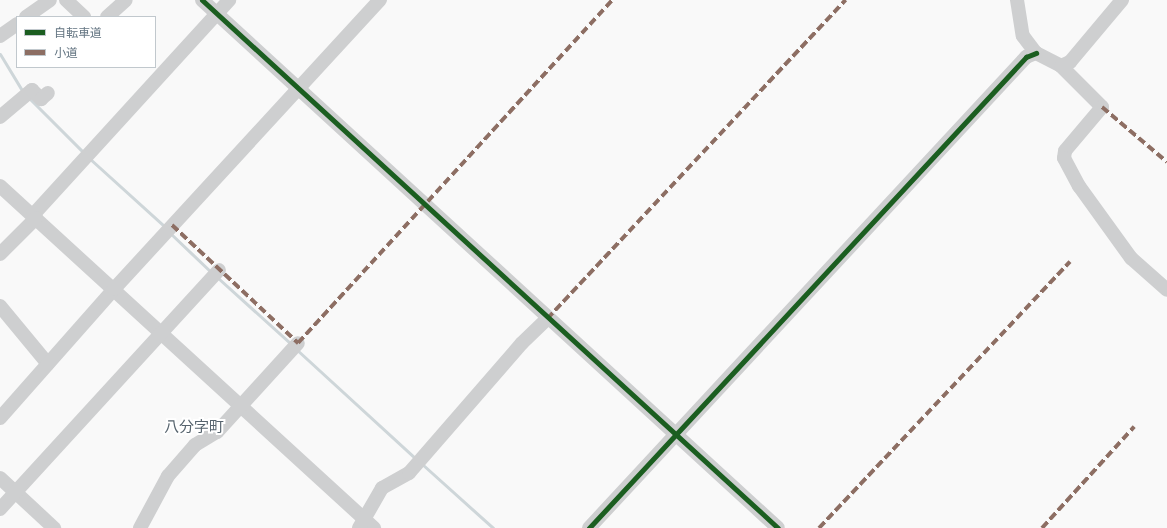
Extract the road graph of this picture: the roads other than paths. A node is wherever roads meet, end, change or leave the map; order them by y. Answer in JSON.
{"nodes":[{"id":1,"x":50,"y":0,"type":"edge"},
{"id":2,"x":66,"y":0,"type":"edge"},
{"id":3,"x":126,"y":0,"type":"edge"},
{"id":4,"x":202,"y":0,"type":"edge"},
{"id":5,"x":229,"y":0,"type":"edge"},
{"id":6,"x":380,"y":0,"type":"edge"},
{"id":7,"x":1017,"y":0,"type":"edge"},
{"id":8,"x":1122,"y":0,"type":"edge"},
{"id":9,"x":218,"y":12,"type":"junction"},
{"id":10,"x":27,"y":16,"type":"edge"},
{"id":11,"x":83,"y":16,"type":"edge"},
{"id":12,"x":108,"y":16,"type":"edge"},
{"id":13,"x":16,"y":25,"type":"edge"},
{"id":14,"x":0,"y":36,"type":"edge"},
{"id":15,"x":1036,"y":53,"type":"junction"},
{"id":16,"x":1061,"y":66,"type":"junction"},
{"id":17,"x":299,"y":88,"type":"junction"},
{"id":18,"x":48,"y":93,"type":"dead end"},
{"id":19,"x":0,"y":117,"type":"edge"},
{"id":20,"x":0,"y":186,"type":"edge"},
{"id":21,"x":34,"y":217,"type":"junction"},
{"id":22,"x":0,"y":254,"type":"edge"},
{"id":23,"x":219,"y":270,"type":"dead end"},
{"id":24,"x":114,"y":289,"type":"junction"},
{"id":25,"x":1167,"y":290,"type":"edge"},
{"id":26,"x":0,"y":306,"type":"edge"},
{"id":27,"x":547,"y":319,"type":"junction"},
{"id":28,"x":161,"y":333,"type":"junction"},
{"id":29,"x":298,"y":343,"type":"dead end"},
{"id":30,"x":48,"y":364,"type":"junction"},
{"id":31,"x":239,"y":404,"type":"junction"},
{"id":32,"x":0,"y":418,"type":"edge"},
{"id":33,"x":675,"y":434,"type":"junction"},
{"id":34,"x":0,"y":478,"type":"edge"},
{"id":35,"x":16,"y":493,"type":"junction"},
{"id":36,"x":0,"y":509,"type":"edge"},
{"id":37,"x":366,"y":525,"type":"edge"},
{"id":38,"x":54,"y":528,"type":"edge"},
{"id":39,"x":140,"y":528,"type":"edge"},
{"id":40,"x":589,"y":528,"type":"edge"},
{"id":41,"x":778,"y":528,"type":"edge"}],
"edges":[{"from":1,"to":10,"type":"street"},
{"from":2,"to":11,"type":"street"},
{"from":3,"to":12,"type":"street"},
{"from":4,"to":9,"type":"street"},
{"from":5,"to":9,"type":"street"},
{"from":6,"to":17,"type":"street"},
{"from":7,"to":15,"type":"street"},
{"from":8,"to":16,"type":"street"},
{"from":9,"to":17,"type":"street"},
{"from":9,"to":21,"type":"street"},
{"from":13,"to":14,"type":"street"},
{"from":15,"to":16,"type":"street"},
{"from":15,"to":33,"type":"street"},
{"from":16,"to":25,"type":"street"},
{"from":17,"to":24,"type":"street"},
{"from":17,"to":27,"type":"street"},
{"from":18,"to":19,"type":"street"},
{"from":20,"to":21,"type":"street"},
{"from":21,"to":22,"type":"street"},
{"from":21,"to":24,"type":"street"},
{"from":23,"to":28,"type":"street"},
{"from":24,"to":28,"type":"street"},
{"from":24,"to":30,"type":"street"},
{"from":26,"to":30,"type":"street"},
{"from":27,"to":33,"type":"street"},
{"from":27,"to":37,"type":"street"},
{"from":28,"to":31,"type":"street"},
{"from":28,"to":35,"type":"street"},
{"from":29,"to":31,"type":"street"},
{"from":30,"to":32,"type":"street"},
{"from":31,"to":37,"type":"street"},
{"from":31,"to":39,"type":"street"},
{"from":33,"to":40,"type":"street"},
{"from":33,"to":41,"type":"street"},
{"from":34,"to":35,"type":"street"},
{"from":35,"to":36,"type":"street"},
{"from":35,"to":38,"type":"street"}]}
